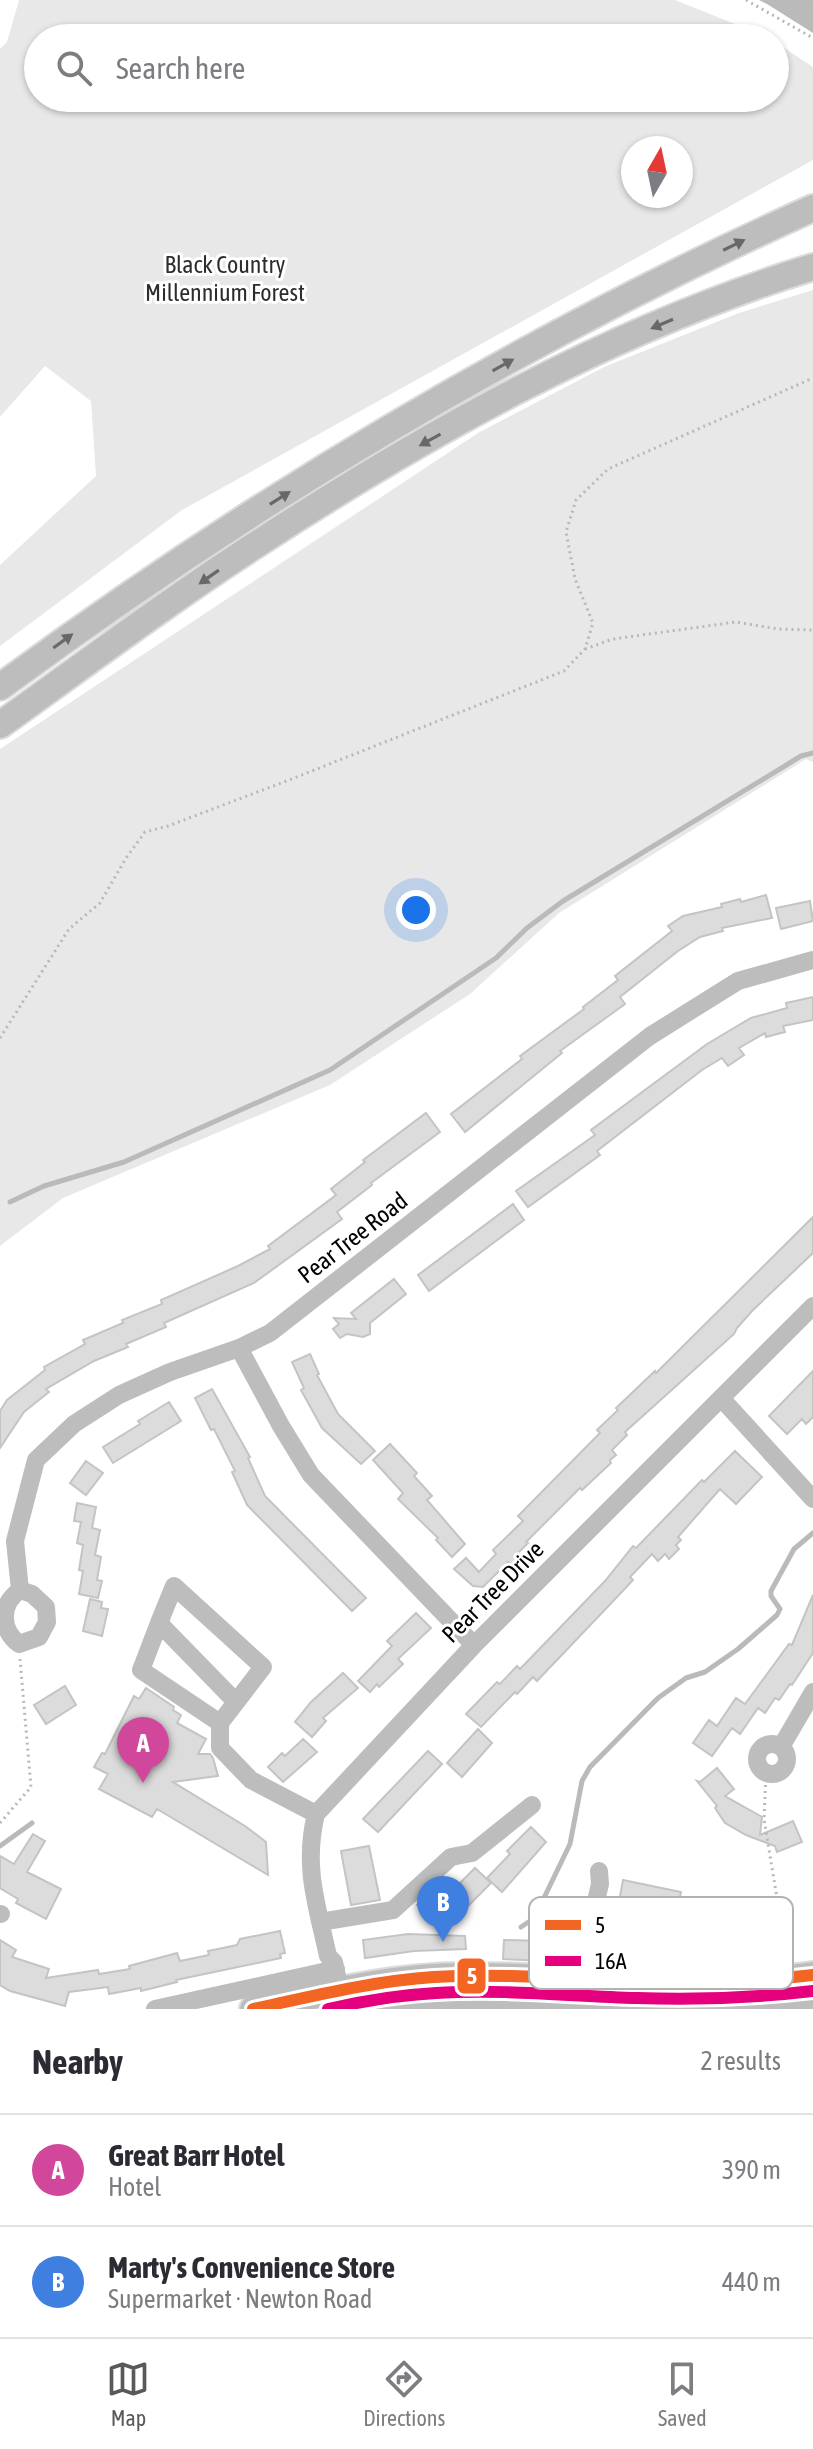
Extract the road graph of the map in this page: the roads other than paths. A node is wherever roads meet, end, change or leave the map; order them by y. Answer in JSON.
{"nodes":[{"id":1,"x":813,"y":208,"type":"edge"},
{"id":2,"x":813,"y":267,"type":"edge"},
{"id":3,"x":0,"y":687,"type":"edge"},
{"id":4,"x":0,"y":725,"type":"edge"},
{"id":5,"x":813,"y":960,"type":"edge"},
{"id":6,"x":813,"y":1306,"type":"edge"},
{"id":7,"x":239,"y":1348,"type":"junction"},
{"id":8,"x":721,"y":1398,"type":"junction"},
{"id":9,"x":813,"y":1499,"type":"edge"},
{"id":10,"x":20,"y":1590,"type":"junction"},
{"id":11,"x":159,"y":1623,"type":"junction"},
{"id":12,"x":474,"y":1645,"type":"junction"},
{"id":13,"x":813,"y":1692,"type":"edge"},
{"id":14,"x":236,"y":1702,"type":"junction"},
{"id":15,"x":220,"y":1723,"type":"junction"},
{"id":16,"x":766,"y":1773,"type":"road end"},
{"id":17,"x":532,"y":1805,"type":"dead end"},
{"id":18,"x":316,"y":1814,"type":"junction"},
{"id":19,"x":599,"y":1871,"type":"dead end"},
{"id":20,"x":597,"y":1897,"type":"edge"},
{"id":21,"x":320,"y":1922,"type":"junction"},
{"id":22,"x":529,"y":1978,"type":"edge"},
{"id":23,"x":334,"y":1985,"type":"edge"},
{"id":24,"x":813,"y":1996,"type":"edge"},
{"id":25,"x":722,"y":2007,"type":"edge"},
{"id":26,"x":155,"y":2009,"type":"edge"},
{"id":27,"x":253,"y":2009,"type":"edge"},
{"id":28,"x":381,"y":2009,"type":"edge"}],
"edges":[{"from":3,"to":1,"type":"highway","one_way":true},
{"from":2,"to":4,"type":"highway","one_way":true},
{"from":5,"to":7,"type":"street","name":"Pear Tree Road"},
{"from":6,"to":8,"type":"street","name":"Pear Tree Drive"},
{"from":7,"to":10,"type":"street","name":"Pear Tree Road"},
{"from":7,"to":12,"type":"street"},
{"from":8,"to":9,"type":"street"},
{"from":8,"to":12,"type":"street","name":"Pear Tree Drive"},
{"from":10,"to":10,"type":"street"},
{"from":11,"to":14,"type":"street"},
{"from":11,"to":14,"type":"street"},
{"from":11,"to":15,"type":"street"},
{"from":12,"to":18,"type":"street","name":"Pear Tree Drive"},
{"from":13,"to":16,"type":"street"},
{"from":14,"to":15,"type":"street"},
{"from":15,"to":18,"type":"street"},
{"from":17,"to":21,"type":"street"},
{"from":18,"to":21,"type":"street"},
{"from":19,"to":20,"type":"street"},
{"from":21,"to":23,"type":"street"},
{"from":22,"to":23,"type":"highway"},
{"from":23,"to":26,"type":"street"},
{"from":23,"to":27,"type":"highway"},
{"from":24,"to":25,"type":"highway"},
{"from":25,"to":28,"type":"highway"}]}
